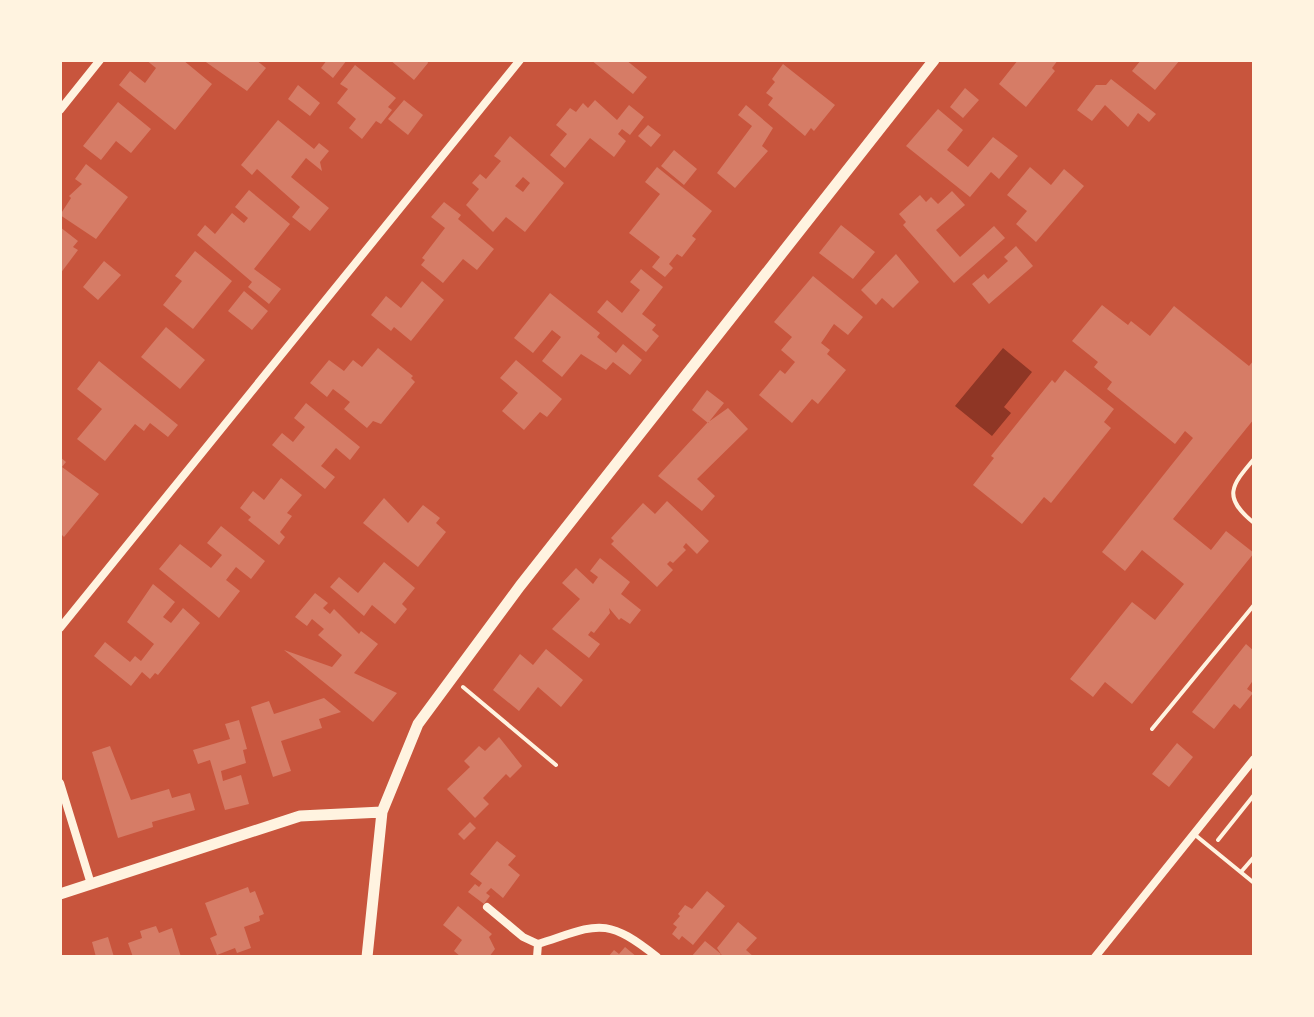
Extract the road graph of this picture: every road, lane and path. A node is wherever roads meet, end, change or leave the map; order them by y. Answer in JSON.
{"nodes":[{"id":1,"x":100,"y":60,"type":"edge"},
{"id":2,"x":520,"y":60,"type":"edge"},
{"id":3,"x":934,"y":60,"type":"edge"},
{"id":4,"x":60,"y":110,"type":"edge"},
{"id":5,"x":1254,"y":459,"type":"edge"},
{"id":6,"x":1254,"y":523,"type":"edge"},
{"id":7,"x":1254,"y":605,"type":"edge"},
{"id":8,"x":60,"y":628,"type":"edge"},
{"id":9,"x":463,"y":687,"type":"dead end"},
{"id":10,"x":1152,"y":729,"type":"dead end"},
{"id":11,"x":1254,"y":759,"type":"edge"},
{"id":12,"x":556,"y":765,"type":"dead end"},
{"id":13,"x":60,"y":783,"type":"edge"},
{"id":14,"x":1254,"y":795,"type":"edge"},
{"id":15,"x":382,"y":812,"type":"junction"},
{"id":16,"x":1194,"y":834,"type":"junction"},
{"id":17,"x":1217,"y":841,"type":"dead end"},
{"id":18,"x":1254,"y":857,"type":"edge"},
{"id":19,"x":1241,"y":872,"type":"junction"},
{"id":20,"x":1254,"y":883,"type":"edge"},
{"id":21,"x":91,"y":884,"type":"junction"},
{"id":22,"x":60,"y":894,"type":"edge"},
{"id":23,"x":487,"y":907,"type":"dead end"},
{"id":24,"x":538,"y":944,"type":"junction"},
{"id":25,"x":367,"y":957,"type":"edge"},
{"id":26,"x":537,"y":957,"type":"edge"},
{"id":27,"x":657,"y":957,"type":"edge"},
{"id":28,"x":1095,"y":957,"type":"edge"}],
"edges":[{"from":1,"to":4,"type":"street"},
{"from":2,"to":8,"type":"street"},
{"from":3,"to":15,"type":"street"},
{"from":5,"to":6,"type":"lane"},
{"from":7,"to":10,"type":"lane"},
{"from":9,"to":12,"type":"path"},
{"from":11,"to":16,"type":"street"},
{"from":13,"to":21,"type":"street"},
{"from":14,"to":17,"type":"path"},
{"from":15,"to":21,"type":"street"},
{"from":15,"to":25,"type":"street"},
{"from":16,"to":19,"type":"lane"},
{"from":16,"to":28,"type":"street"},
{"from":18,"to":19,"type":"lane"},
{"from":19,"to":20,"type":"lane"},
{"from":21,"to":22,"type":"street"},
{"from":23,"to":24,"type":"street"},
{"from":24,"to":26,"type":"street"},
{"from":24,"to":27,"type":"street"}]}
